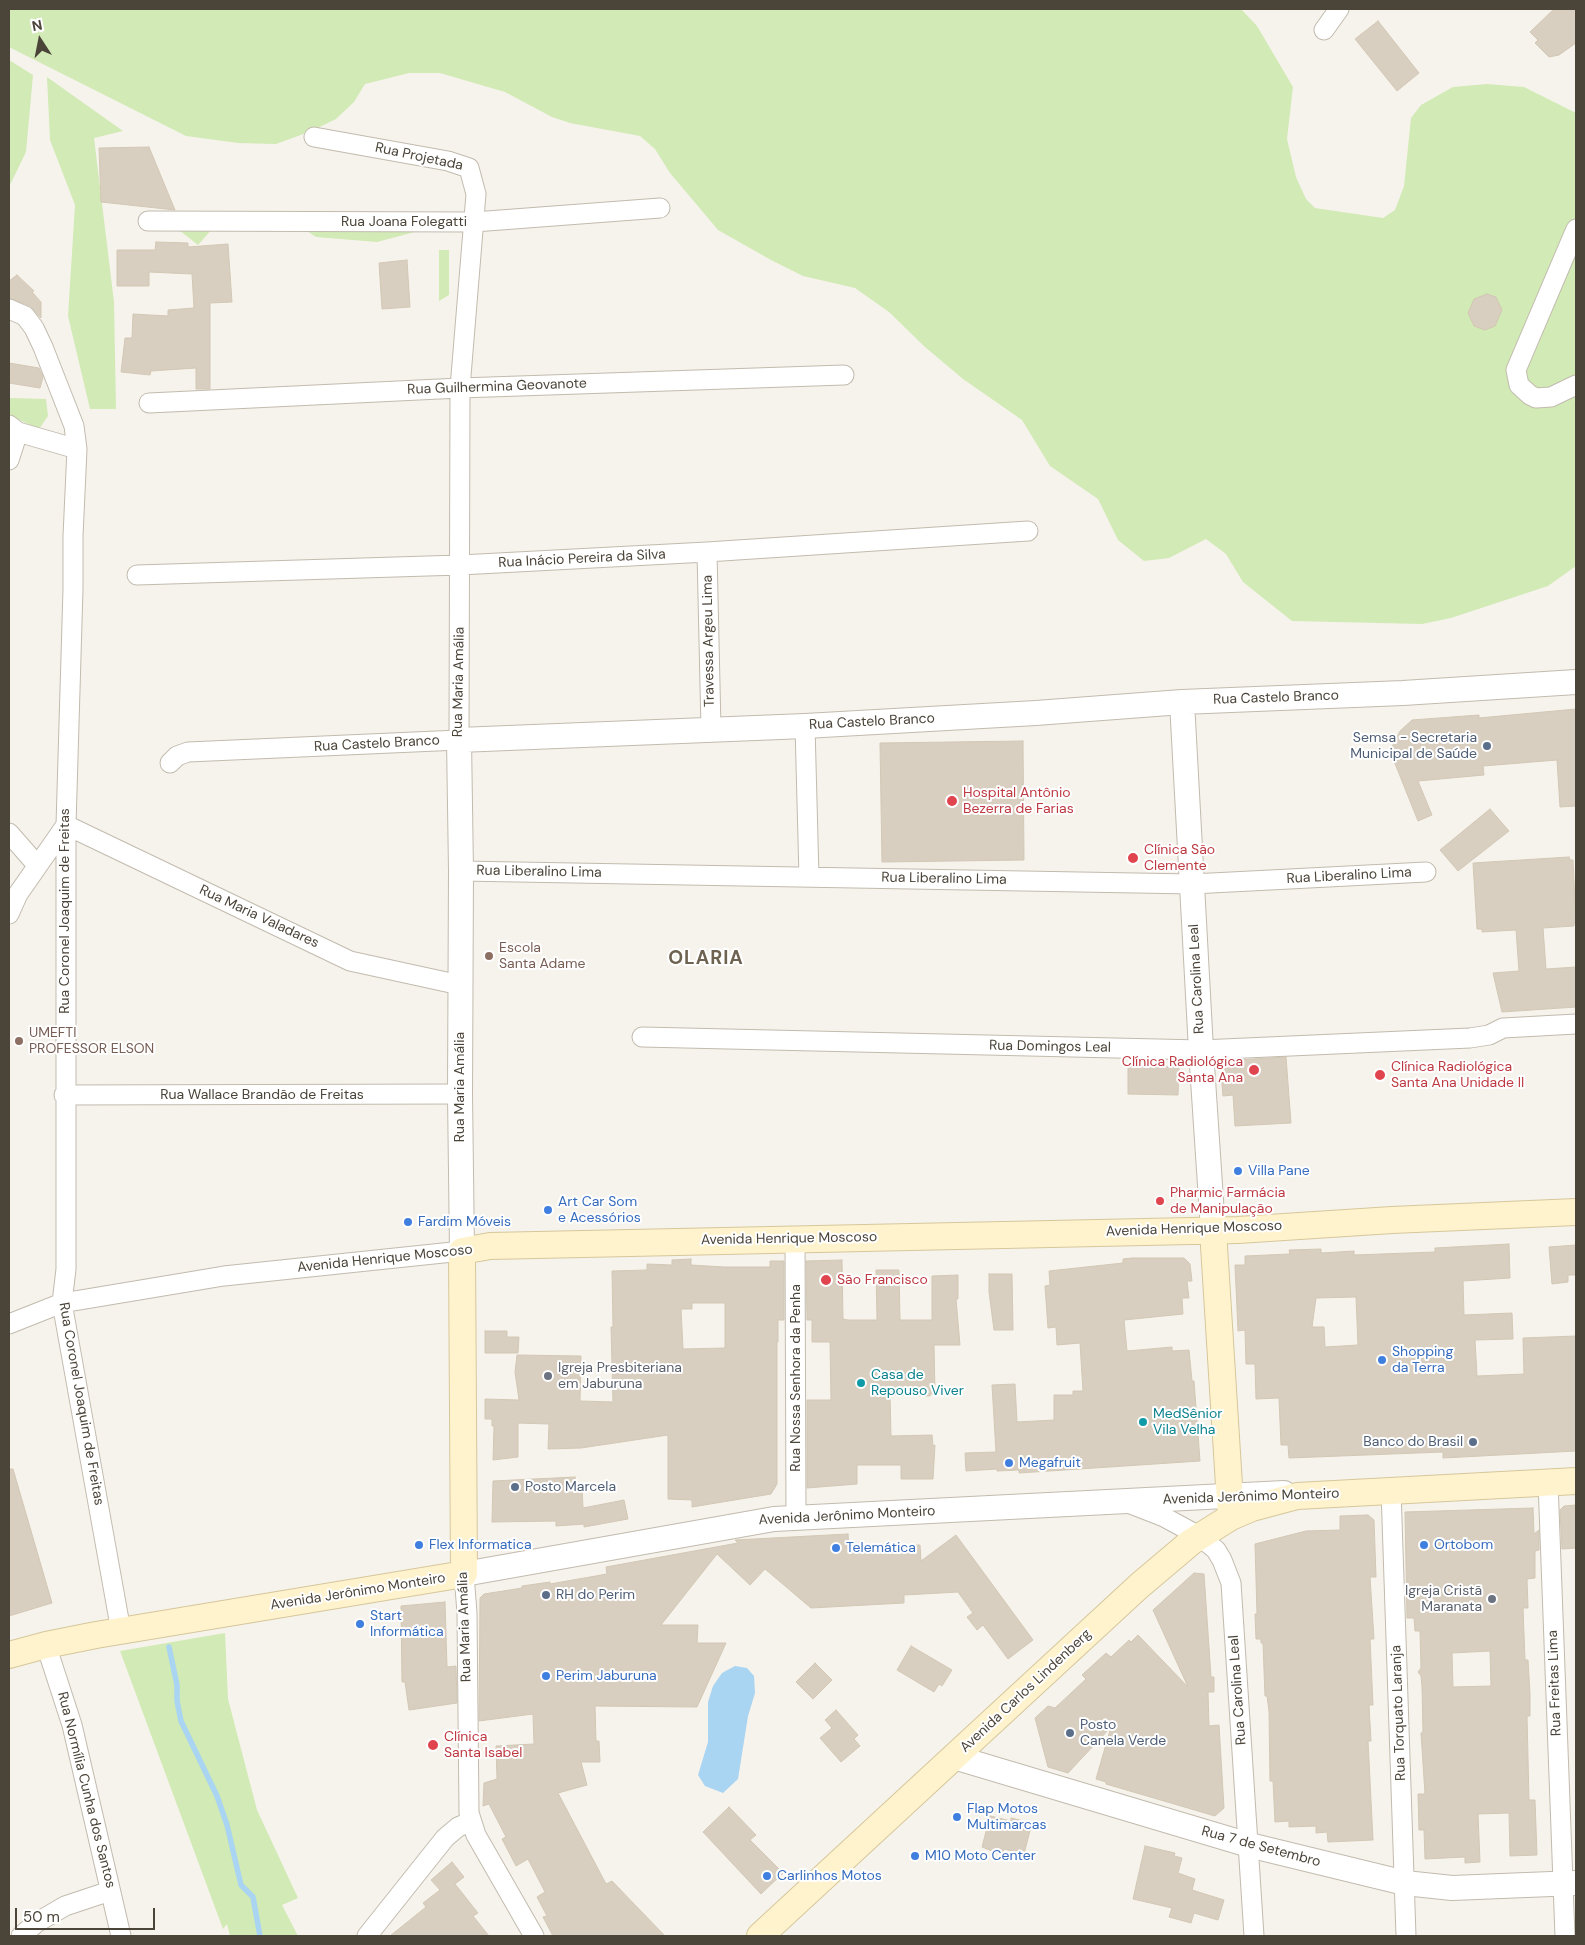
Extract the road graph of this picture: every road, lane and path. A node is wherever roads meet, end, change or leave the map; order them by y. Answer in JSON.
{"nodes":[{"id":1,"x":1339,"y":9,"type":"edge"},
{"id":2,"x":1324,"y":30,"type":"dead end"},
{"id":3,"x":314,"y":137,"type":"dead end"},
{"id":4,"x":660,"y":208,"type":"dead end"},
{"id":5,"x":148,"y":221,"type":"dead end"},
{"id":6,"x":474,"y":222,"type":"junction"},
{"id":7,"x":1576,"y":229,"type":"edge"},
{"id":8,"x":9,"y":309,"type":"edge"},
{"id":9,"x":844,"y":375,"type":"dead end"},
{"id":10,"x":1576,"y":385,"type":"edge"},
{"id":11,"x":460,"y":388,"type":"junction"},
{"id":12,"x":149,"y":403,"type":"dead end"},
{"id":13,"x":13,"y":429,"type":"edge"},
{"id":14,"x":77,"y":449,"type":"junction"},
{"id":15,"x":9,"y":460,"type":"edge"},
{"id":16,"x":1028,"y":531,"type":"dead end"},
{"id":17,"x":706,"y":552,"type":"junction"},
{"id":18,"x":460,"y":565,"type":"junction"},
{"id":19,"x":137,"y":575,"type":"dead end"},
{"id":20,"x":1576,"y":682,"type":"edge"},
{"id":21,"x":1182,"y":702,"type":"junction"},
{"id":22,"x":805,"y":726,"type":"junction"},
{"id":23,"x":711,"y":729,"type":"junction"},
{"id":24,"x":458,"y":740,"type":"junction"},
{"id":25,"x":170,"y":763,"type":"dead end"},
{"id":26,"x":66,"y":825,"type":"junction"},
{"id":27,"x":9,"y":833,"type":"edge"},
{"id":28,"x":37,"y":865,"type":"junction"},
{"id":29,"x":462,"y":871,"type":"junction"},
{"id":30,"x":1426,"y":872,"type":"dead end"},
{"id":31,"x":809,"y":877,"type":"junction"},
{"id":32,"x":1192,"y":884,"type":"junction"},
{"id":33,"x":9,"y":914,"type":"edge"},
{"id":34,"x":460,"y":985,"type":"junction"},
{"id":35,"x":1576,"y":1024,"type":"edge"},
{"id":36,"x":642,"y":1038,"type":"dead end"},
{"id":37,"x":1201,"y":1050,"type":"junction"},
{"id":38,"x":460,"y":1094,"type":"junction"},
{"id":39,"x":64,"y":1096,"type":"junction"},
{"id":40,"x":1576,"y":1212,"type":"edge"},
{"id":41,"x":1213,"y":1230,"type":"junction"},
{"id":42,"x":795,"y":1239,"type":"junction"},
{"id":43,"x":462,"y":1251,"type":"junction"},
{"id":44,"x":62,"y":1303,"type":"junction"},
{"id":45,"x":9,"y":1324,"type":"edge"},
{"id":46,"x":1576,"y":1481,"type":"edge"},
{"id":47,"x":1548,"y":1482,"type":"junction"},
{"id":48,"x":1392,"y":1490,"type":"junction"},
{"id":49,"x":1320,"y":1494,"type":"joint"},
{"id":50,"x":1126,"y":1502,"type":"junction"},
{"id":51,"x":1230,"y":1506,"type":"junction"},
{"id":52,"x":796,"y":1517,"type":"junction"},
{"id":53,"x":1199,"y":1536,"type":"junction"},
{"id":54,"x":464,"y":1574,"type":"junction"},
{"id":55,"x":121,"y":1631,"type":"junction"},
{"id":56,"x":46,"y":1645,"type":"junction"},
{"id":57,"x":9,"y":1655,"type":"edge"},
{"id":58,"x":954,"y":1757,"type":"junction"},
{"id":59,"x":470,"y":1822,"type":"junction"},
{"id":60,"x":1249,"y":1845,"type":"junction"},
{"id":61,"x":1405,"y":1883,"type":"junction"},
{"id":62,"x":1569,"y":1883,"type":"edge"},
{"id":63,"x":110,"y":1891,"type":"junction"},
{"id":64,"x":21,"y":1936,"type":"edge"},
{"id":65,"x":121,"y":1936,"type":"edge"},
{"id":66,"x":366,"y":1936,"type":"edge"},
{"id":67,"x":534,"y":1936,"type":"edge"},
{"id":68,"x":760,"y":1936,"type":"edge"},
{"id":69,"x":1254,"y":1936,"type":"edge"},
{"id":70,"x":1406,"y":1936,"type":"edge"},
{"id":71,"x":1565,"y":1936,"type":"edge"}],
"edges":[{"from":1,"to":2,"type":"street"},
{"from":3,"to":6,"type":"street","name":"Rua Projetada"},
{"from":4,"to":6,"type":"street","name":"Rua Joana Folegatti"},
{"from":5,"to":6,"type":"street","name":"Rua Joana Folegatti"},
{"from":6,"to":11,"type":"street","name":"Rua Maria Amália"},
{"from":7,"to":10,"type":"street"},
{"from":8,"to":14,"type":"street","name":"Rua Coronel Joaquim de Freitas"},
{"from":9,"to":11,"type":"street","name":"Rua Guilhermina Geovanote"},
{"from":11,"to":12,"type":"street","name":"Rua Guilhermina Geovanote"},
{"from":11,"to":18,"type":"street","name":"Rua Maria Amália"},
{"from":13,"to":14,"type":"street"},
{"from":13,"to":15,"type":"street"},
{"from":14,"to":26,"type":"street","name":"Rua Coronel Joaquim de Freitas"},
{"from":16,"to":17,"type":"street","name":"Rua Inácio Pereira da Silva"},
{"from":17,"to":18,"type":"street","name":"Rua Inácio Pereira da Silva"},
{"from":17,"to":23,"type":"street","name":"Travessa Argeu Lima"},
{"from":18,"to":19,"type":"street","name":"Rua Inácio Pereira da Silva"},
{"from":18,"to":24,"type":"street","name":"Rua Maria Amália"},
{"from":20,"to":21,"type":"street","name":"Rua Castelo Branco"},
{"from":21,"to":22,"type":"street","name":"Rua Castelo Branco"},
{"from":21,"to":32,"type":"street","name":"Rua Carolina Leal"},
{"from":22,"to":23,"type":"street","name":"Rua Castelo Branco"},
{"from":22,"to":31,"type":"street"},
{"from":23,"to":24,"type":"street","name":"Rua Castelo Branco"},
{"from":24,"to":25,"type":"street","name":"Rua Castelo Branco"},
{"from":24,"to":29,"type":"street","name":"Rua Maria Amália"},
{"from":26,"to":28,"type":"street"},
{"from":26,"to":34,"type":"street","name":"Rua Maria Valadares"},
{"from":26,"to":39,"type":"street","name":"Rua Coronel Joaquim de Freitas"},
{"from":27,"to":28,"type":"street"},
{"from":28,"to":33,"type":"street"},
{"from":29,"to":31,"type":"street","name":"Rua Liberalino Lima"},
{"from":29,"to":34,"type":"street","name":"Rua Maria Amália"},
{"from":30,"to":32,"type":"street","name":"Rua Liberalino Lima"},
{"from":31,"to":32,"type":"street","name":"Rua Liberalino Lima"},
{"from":32,"to":37,"type":"street","name":"Rua Carolina Leal"},
{"from":34,"to":38,"type":"street","name":"Rua Maria Amália"},
{"from":35,"to":37,"type":"street","name":"Rua Domingos Leal"},
{"from":36,"to":37,"type":"street","name":"Rua Domingos Leal"},
{"from":37,"to":41,"type":"street","name":"Rua Carolina Leal"},
{"from":38,"to":39,"type":"street","name":"Rua Wallace Brandão de Freitas"},
{"from":38,"to":43,"type":"street","name":"Rua Maria Amália"},
{"from":39,"to":44,"type":"street","name":"Rua Coronel Joaquim de Freitas"},
{"from":40,"to":41,"type":"main road","name":"Avenida Henrique Moscoso"},
{"from":41,"to":42,"type":"main road","name":"Avenida Henrique Moscoso"},
{"from":41,"to":51,"type":"main road","name":"Rua Carolina Leal"},
{"from":42,"to":43,"type":"main road","name":"Avenida Henrique Moscoso"},
{"from":42,"to":52,"type":"street","name":"Rua Nossa Senhora da Penha"},
{"from":43,"to":44,"type":"street","name":"Avenida Henrique Moscoso"},
{"from":43,"to":54,"type":"main road","name":"Rua Maria Amália"},
{"from":44,"to":45,"type":"street","name":"Avenida Henrique Moscoso"},
{"from":44,"to":55,"type":"street","name":"Rua Coronel Joaquim de Freitas"},
{"from":46,"to":47,"type":"main road","name":"Avenida Jerônimo Monteiro"},
{"from":47,"to":48,"type":"main road","name":"Avenida Jerônimo Monteiro"},
{"from":47,"to":62,"type":"street","name":"Rua Freitas Lima"},
{"from":48,"to":49,"type":"main road","name":"Avenida Jerônimo Monteiro"},
{"from":48,"to":61,"type":"street","name":"Rua Torquato Laranja"},
{"from":49,"to":51,"type":"main road","name":"Avenida Carlos Lindenberg"},
{"from":50,"to":51,"type":"street","name":"Avenida Jerônimo Monteiro"},
{"from":50,"to":52,"type":"street","name":"Avenida Jerônimo Monteiro"},
{"from":50,"to":53,"type":"street","name":"Rua Carolina Leal"},
{"from":51,"to":53,"type":"main road","name":"Avenida Carlos Lindenberg"},
{"from":52,"to":54,"type":"street","name":"Avenida Jerônimo Monteiro"},
{"from":53,"to":58,"type":"main road","name":"Avenida Carlos Lindenberg"},
{"from":53,"to":60,"type":"street","name":"Rua Carolina Leal"},
{"from":54,"to":55,"type":"main road","name":"Avenida Jerônimo Monteiro"},
{"from":54,"to":59,"type":"street","name":"Rua Maria Amália"},
{"from":55,"to":56,"type":"main road","name":"Avenida Jerônimo Monteiro"},
{"from":56,"to":57,"type":"main road","name":"Avenida Jerônimo Monteiro"},
{"from":56,"to":63,"type":"street","name":"Rua Normília Cunha dos Santos"},
{"from":58,"to":60,"type":"street","name":"Rua 7 de Setembro"},
{"from":58,"to":68,"type":"main road","name":"Avenida Carlos Lindenberg"},
{"from":59,"to":66,"type":"street"},
{"from":59,"to":67,"type":"street","name":"Rua Maria Amália"},
{"from":60,"to":61,"type":"street","name":"Rua 7 de Setembro"},
{"from":60,"to":69,"type":"street","name":"Rua Carolina Leal"},
{"from":61,"to":62,"type":"street","name":"Rua 7 de Setembro"},
{"from":61,"to":70,"type":"street","name":"Rua Torquato Laranja"},
{"from":62,"to":71,"type":"street","name":"Rua Freitas Lima"},
{"from":63,"to":64,"type":"street"},
{"from":63,"to":65,"type":"street","name":"Rua Normília Cunha dos Santos"}]}
